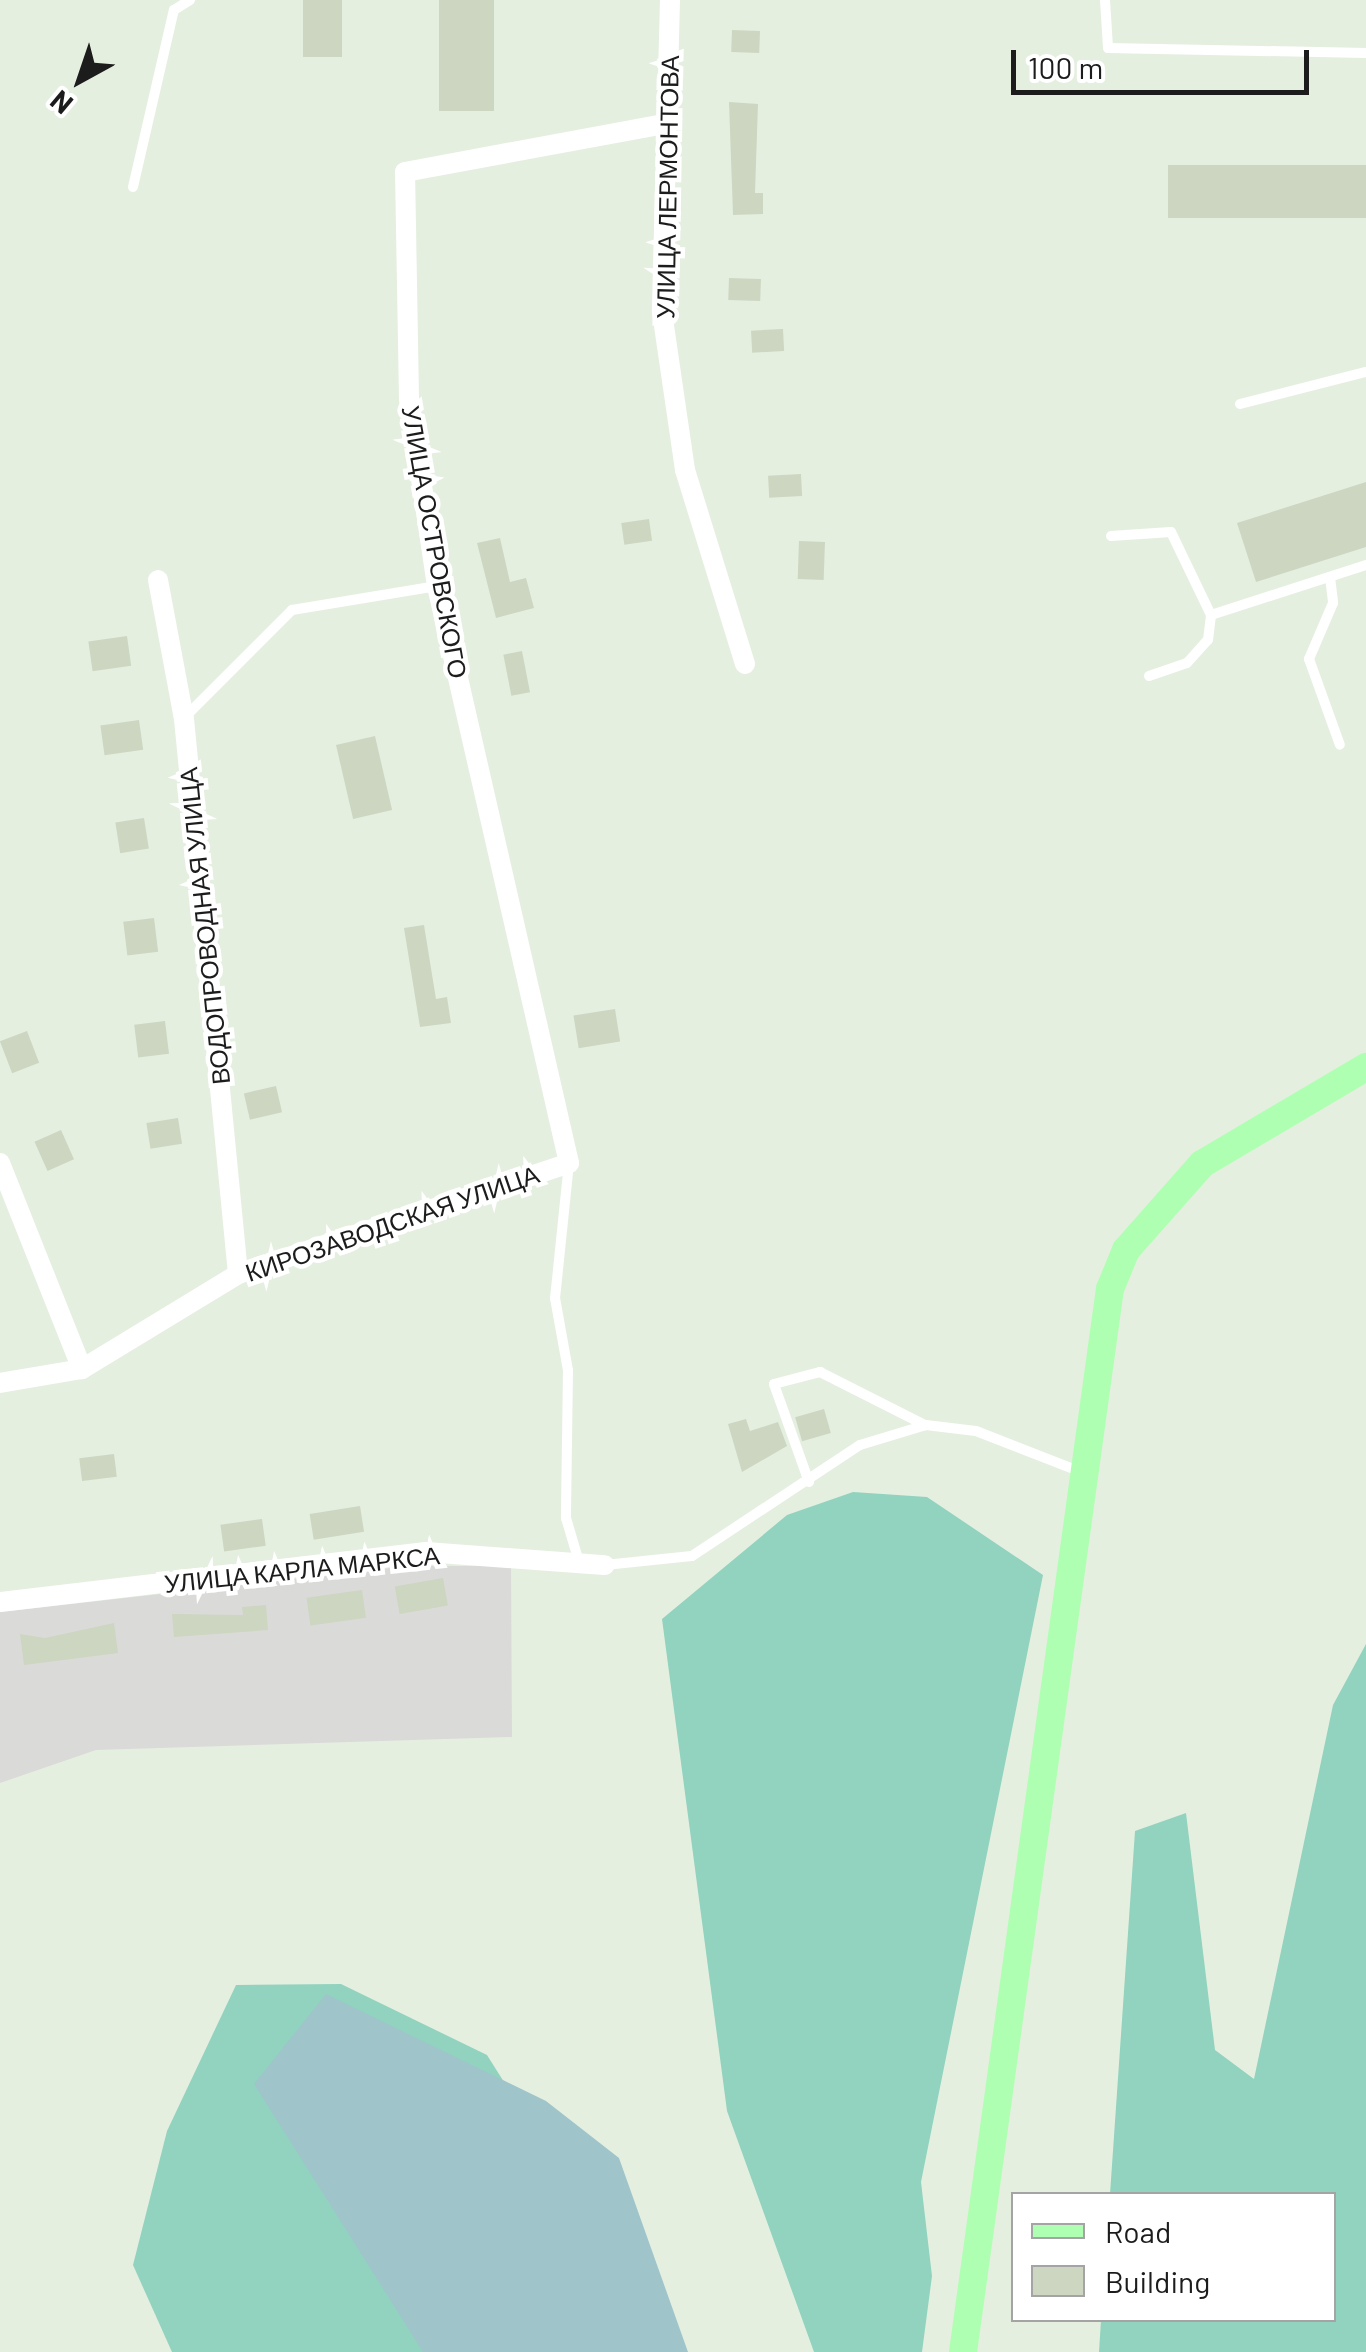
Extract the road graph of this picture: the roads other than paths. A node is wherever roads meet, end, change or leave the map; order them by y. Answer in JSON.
{"nodes":[{"id":1,"x":190,"y":0,"type":"edge"},
{"id":2,"x":670,"y":0,"type":"edge"},
{"id":3,"x":1105,"y":0,"type":"edge"},
{"id":4,"x":1366,"y":53,"type":"edge"},
{"id":5,"x":664,"y":124,"type":"junction"},
{"id":6,"x":132,"y":187,"type":"dead end"},
{"id":7,"x":1366,"y":372,"type":"edge"},
{"id":8,"x":1240,"y":404,"type":"dead end"},
{"id":9,"x":1111,"y":536,"type":"dead end"},
{"id":10,"x":1366,"y":565,"type":"edge"},
{"id":11,"x":1330,"y":577,"type":"junction"},
{"id":12,"x":158,"y":580,"type":"dead end"},
{"id":13,"x":437,"y":586,"type":"junction"},
{"id":14,"x":1211,"y":615,"type":"junction"},
{"id":15,"x":745,"y":664,"type":"dead end"},
{"id":16,"x":1149,"y":676,"type":"dead end"},
{"id":17,"x":184,"y":719,"type":"junction"},
{"id":18,"x":1340,"y":745,"type":"dead end"},
{"id":19,"x":1366,"y":1067,"type":"edge"},
{"id":20,"x":0,"y":1163,"type":"edge"},
{"id":21,"x":569,"y":1163,"type":"junction"},
{"id":22,"x":238,"y":1274,"type":"junction"},
{"id":23,"x":82,"y":1369,"type":"junction"},
{"id":24,"x":0,"y":1382,"type":"edge"},
{"id":25,"x":926,"y":1425,"type":"junction"},
{"id":26,"x":1085,"y":1473,"type":"junction"},
{"id":27,"x":808,"y":1482,"type":"junction"},
{"id":28,"x":579,"y":1562,"type":"junction"},
{"id":29,"x":605,"y":1565,"type":"joint"},
{"id":30,"x":0,"y":1602,"type":"edge"},
{"id":31,"x":963,"y":2352,"type":"edge"}],
"edges":[{"from":1,"to":6,"type":"lane"},
{"from":2,"to":5,"type":"street","name":"УЛИЦА ЛЕРМОНТОВА"},
{"from":3,"to":4,"type":"lane"},
{"from":5,"to":13,"type":"street","name":"УЛИЦА ОСТРОВСКОГО"},
{"from":5,"to":15,"type":"street","name":"УЛИЦА ЛЕРМОНТОВА"},
{"from":7,"to":8,"type":"lane"},
{"from":9,"to":14,"type":"lane"},
{"from":10,"to":11,"type":"lane"},
{"from":11,"to":14,"type":"lane"},
{"from":11,"to":18,"type":"lane"},
{"from":12,"to":17,"type":"street","name":"ВОДОПРОВОДНАЯ УЛИЦА"},
{"from":13,"to":17,"type":"lane"},
{"from":13,"to":21,"type":"street","name":"УЛИЦА ОСТРОВСКОГО"},
{"from":14,"to":16,"type":"lane"},
{"from":17,"to":22,"type":"street","name":"ВОДОПРОВОДНАЯ УЛИЦА"},
{"from":19,"to":26,"type":"main road"},
{"from":20,"to":23,"type":"street"},
{"from":21,"to":22,"type":"street","name":"КИРОЗАВОДСКАЯ УЛИЦА"},
{"from":21,"to":28,"type":"lane"},
{"from":22,"to":23,"type":"street","name":"КИРОЗАВОДСКАЯ УЛИЦА"},
{"from":23,"to":24,"type":"street","name":"КИРОЗАВОДСКАЯ УЛИЦА"},
{"from":25,"to":26,"type":"lane"},
{"from":25,"to":27,"type":"lane"},
{"from":25,"to":27,"type":"lane"},
{"from":26,"to":31,"type":"main road"},
{"from":27,"to":29,"type":"lane"},
{"from":28,"to":29,"type":"street","name":"УЛИЦА КАРЛА МАРКСА"},
{"from":28,"to":30,"type":"street","name":"УЛИЦА КАРЛА МАРКСА"}]}
